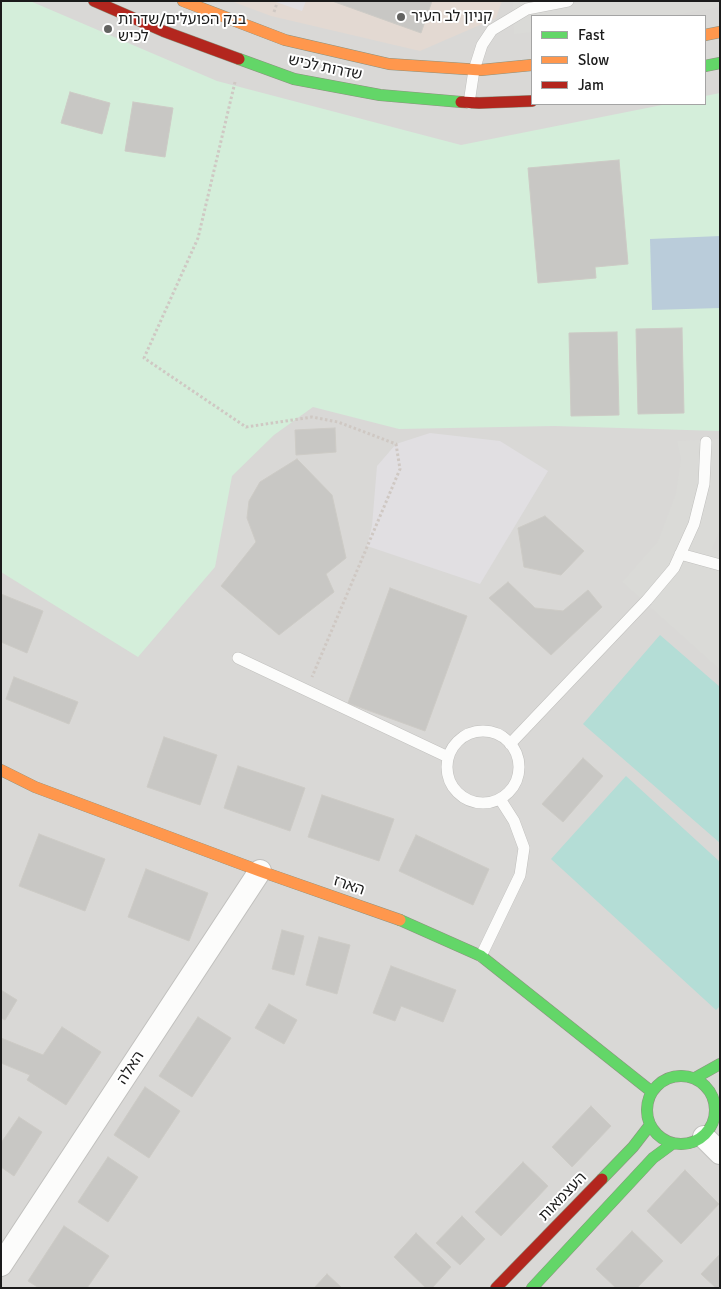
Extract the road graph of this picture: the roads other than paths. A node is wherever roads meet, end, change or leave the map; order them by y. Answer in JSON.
{"nodes":[{"id":1,"x":94,"y":1,"type":"edge"},
{"id":2,"x":183,"y":1,"type":"edge"},
{"id":3,"x":568,"y":1,"type":"edge"},
{"id":4,"x":528,"y":5,"type":"edge"},
{"id":5,"x":720,"y":32,"type":"edge"},
{"id":6,"x":706,"y":35,"type":"edge"},
{"id":7,"x":720,"y":63,"type":"edge"},
{"id":8,"x":531,"y":65,"type":"edge"},
{"id":9,"x":706,"y":66,"type":"edge"},
{"id":10,"x":474,"y":70,"type":"junction"},
{"id":11,"x":531,"y":101,"type":"edge"},
{"id":12,"x":469,"y":102,"type":"junction"},
{"id":13,"x":706,"y":442,"type":"dead end"},
{"id":14,"x":680,"y":554,"type":"junction"},
{"id":15,"x":720,"y":565,"type":"edge"},
{"id":16,"x":238,"y":658,"type":"dead end"},
{"id":17,"x":510,"y":744,"type":"junction"},
{"id":18,"x":448,"y":757,"type":"junction"},
{"id":19,"x":1,"y":770,"type":"edge"},
{"id":20,"x":500,"y":799,"type":"junction"},
{"id":21,"x":260,"y":870,"type":"junction"},
{"id":22,"x":481,"y":956,"type":"junction"},
{"id":23,"x":720,"y":1064,"type":"edge"},
{"id":24,"x":695,"y":1078,"type":"junction"},
{"id":25,"x":652,"y":1092,"type":"junction"},
{"id":26,"x":717,"y":1100,"type":"edge"},
{"id":27,"x":650,"y":1125,"type":"junction"},
{"id":28,"x":704,"y":1137,"type":"junction"},
{"id":29,"x":672,"y":1144,"type":"junction"},
{"id":30,"x":720,"y":1154,"type":"edge"},
{"id":31,"x":1,"y":1265,"type":"edge"},
{"id":32,"x":496,"y":1288,"type":"edge"},
{"id":33,"x":532,"y":1288,"type":"edge"}],
"edges":[{"from":1,"to":12,"type":"street","name":"שדרות לכיש"},
{"from":2,"to":10,"type":"street","name":"שדרות לכיש"},
{"from":3,"to":4,"type":"lane"},
{"from":4,"to":10,"type":"lane"},
{"from":5,"to":6,"type":"street"},
{"from":7,"to":9,"type":"street"},
{"from":8,"to":10,"type":"street","name":"שדרות לכיש"},
{"from":10,"to":12,"type":"lane"},
{"from":11,"to":12,"type":"street","name":"שדרות לכיש"},
{"from":13,"to":14,"type":"lane"},
{"from":14,"to":15,"type":"lane"},
{"from":14,"to":17,"type":"lane"},
{"from":16,"to":18,"type":"lane"},
{"from":17,"to":18,"type":"lane"},
{"from":17,"to":20,"type":"lane"},
{"from":18,"to":20,"type":"lane"},
{"from":19,"to":21,"type":"street","name":"הארז"},
{"from":20,"to":22,"type":"lane"},
{"from":21,"to":22,"type":"street","name":"הארז"},
{"from":21,"to":31,"type":"street","name":"האלה"},
{"from":22,"to":25,"type":"street","name":"הארז"},
{"from":23,"to":24,"type":"street"},
{"from":24,"to":25,"type":"street"},
{"from":24,"to":26,"type":"street"},
{"from":25,"to":27,"type":"street"},
{"from":26,"to":28,"type":"street"},
{"from":27,"to":29,"type":"street"},
{"from":27,"to":32,"type":"street","name":"העצמאות"},
{"from":28,"to":29,"type":"street"},
{"from":28,"to":30,"type":"street"},
{"from":29,"to":33,"type":"street"}]}
